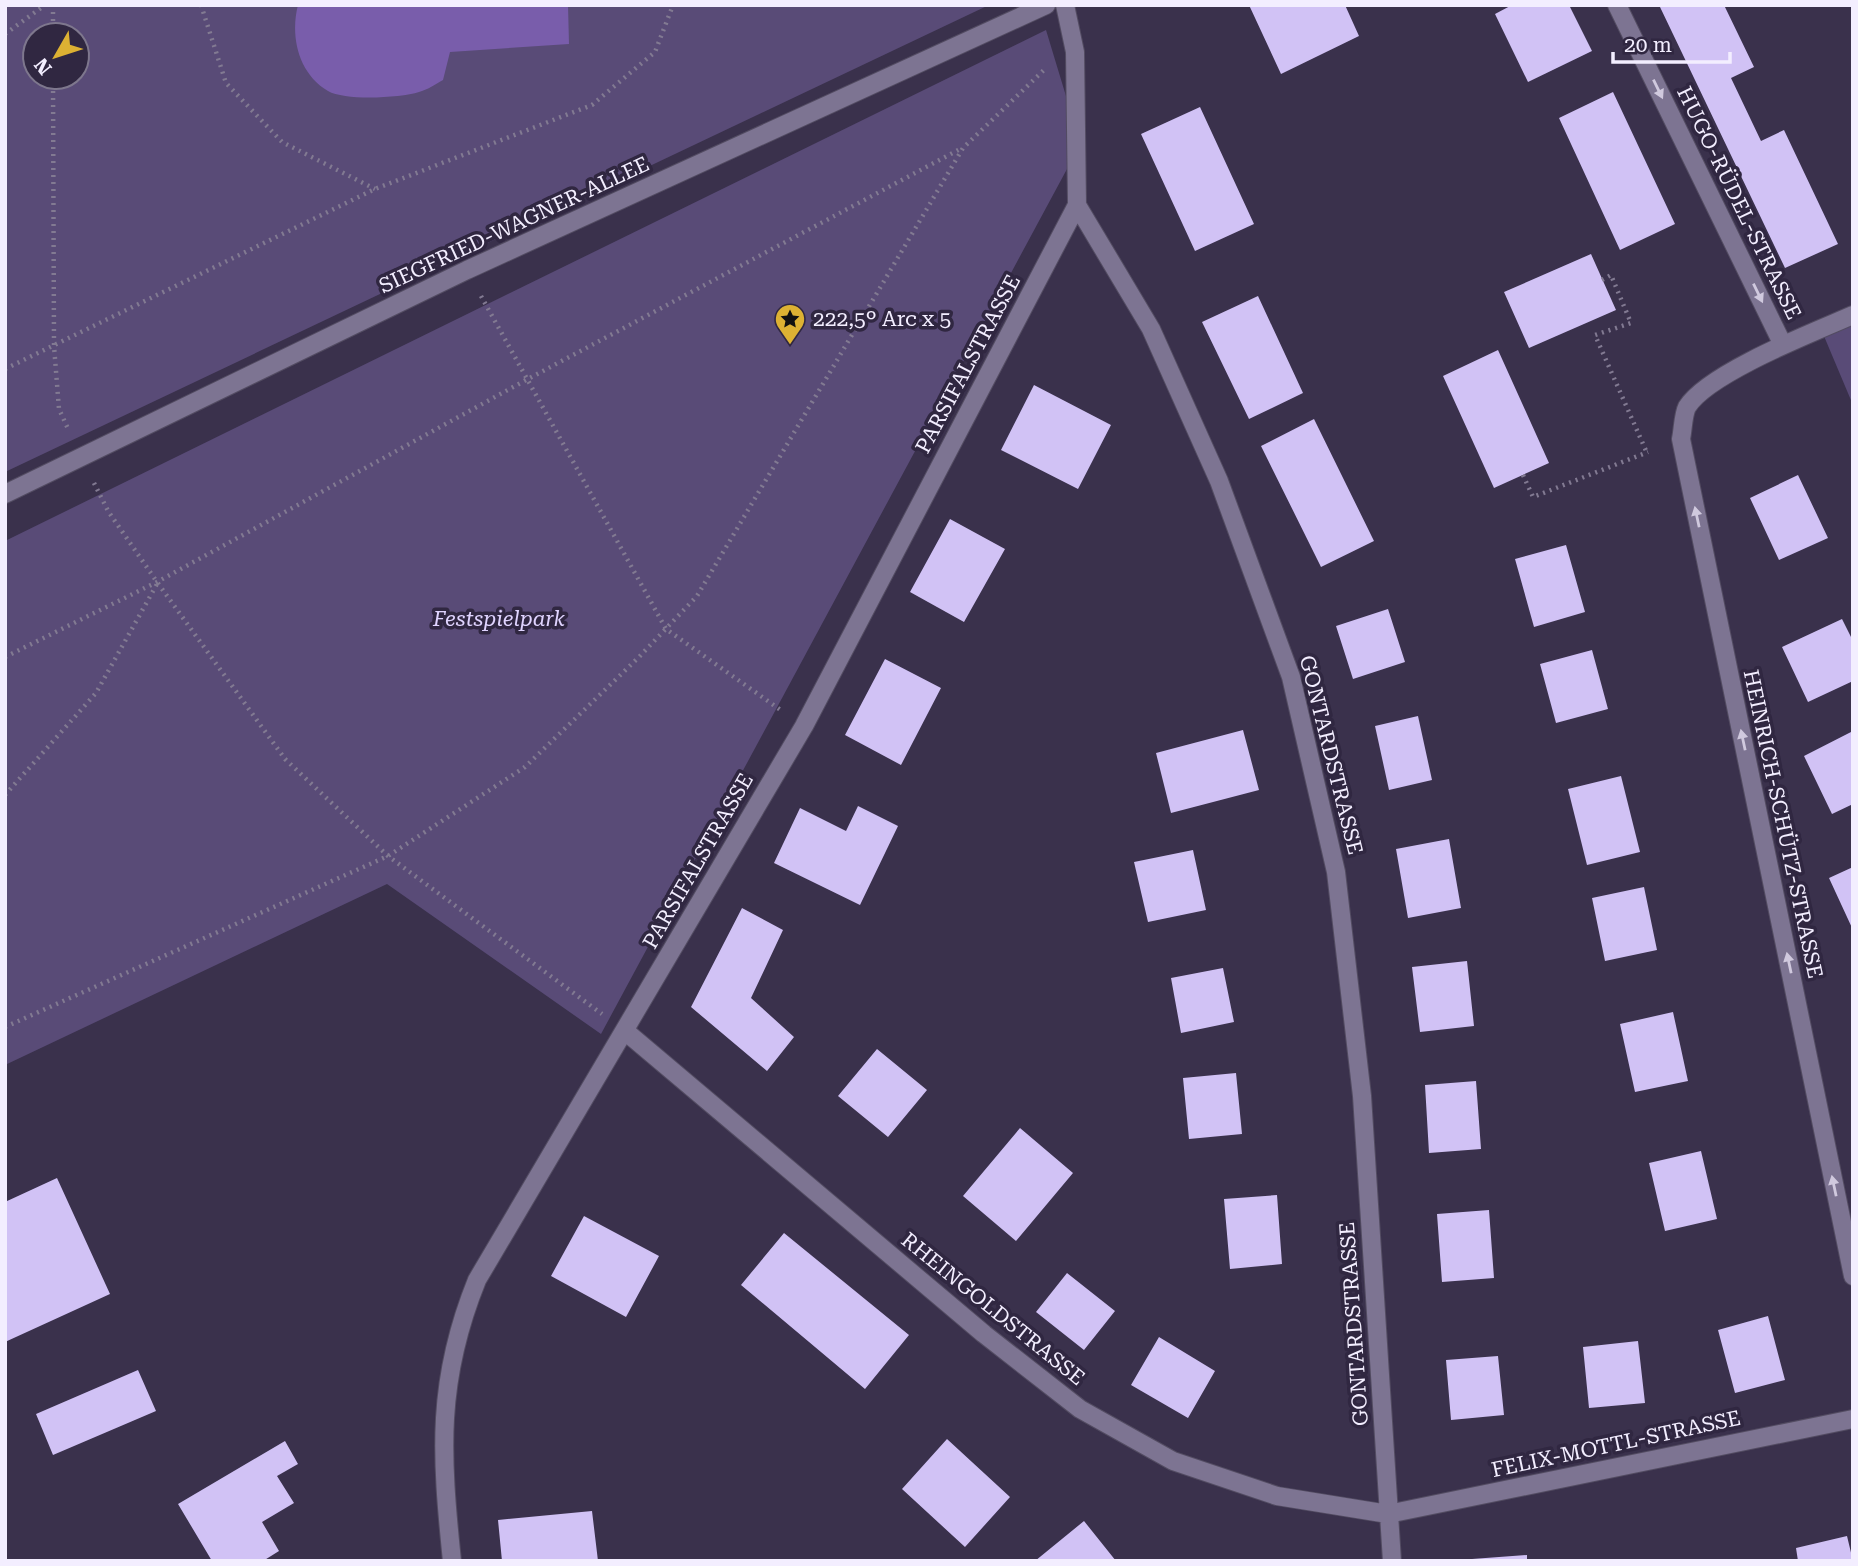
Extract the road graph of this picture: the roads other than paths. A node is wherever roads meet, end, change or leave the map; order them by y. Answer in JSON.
{"nodes":[{"id":1,"x":1046,"y":5,"type":"edge"},
{"id":2,"x":1065,"y":5,"type":"edge"},
{"id":3,"x":1617,"y":5,"type":"edge"},
{"id":4,"x":1077,"y":205,"type":"junction"},
{"id":5,"x":1853,"y":315,"type":"edge"},
{"id":6,"x":1783,"y":345,"type":"junction"},
{"id":7,"x":5,"y":494,"type":"edge"},
{"id":8,"x":625,"y":1031,"type":"junction"},
{"id":9,"x":1853,"y":1276,"type":"edge"},
{"id":10,"x":1853,"y":1419,"type":"edge"},
{"id":11,"x":1388,"y":1514,"type":"junction"},
{"id":12,"x":452,"y":1561,"type":"edge"},
{"id":13,"x":1392,"y":1561,"type":"edge"}],
"edges":[{"from":1,"to":7,"type":"street","name":"SIEGFRIED-WAGNER-ALLEE"},
{"from":2,"to":4,"type":"street"},
{"from":3,"to":6,"type":"street","name":"HUGO-RÜDEL-STRASSE","one_way":true},
{"from":4,"to":8,"type":"street","name":"PARSIFALSTRASSE"},
{"from":4,"to":11,"type":"street","name":"GONTARDSTRASSE"},
{"from":5,"to":6,"type":"street"},
{"from":9,"to":6,"type":"street","name":"HEINRICH-SCHÜTZ-STRASSE","one_way":true},
{"from":8,"to":11,"type":"street","name":"RHEINGOLDSTRASSE"},
{"from":8,"to":12,"type":"street","name":"PARSIFALSTRASSE"},
{"from":10,"to":11,"type":"street","name":"FELIX-MOTTL-STRASSE"},
{"from":11,"to":13,"type":"street","name":"GONTARDSTRASSE"}]}
